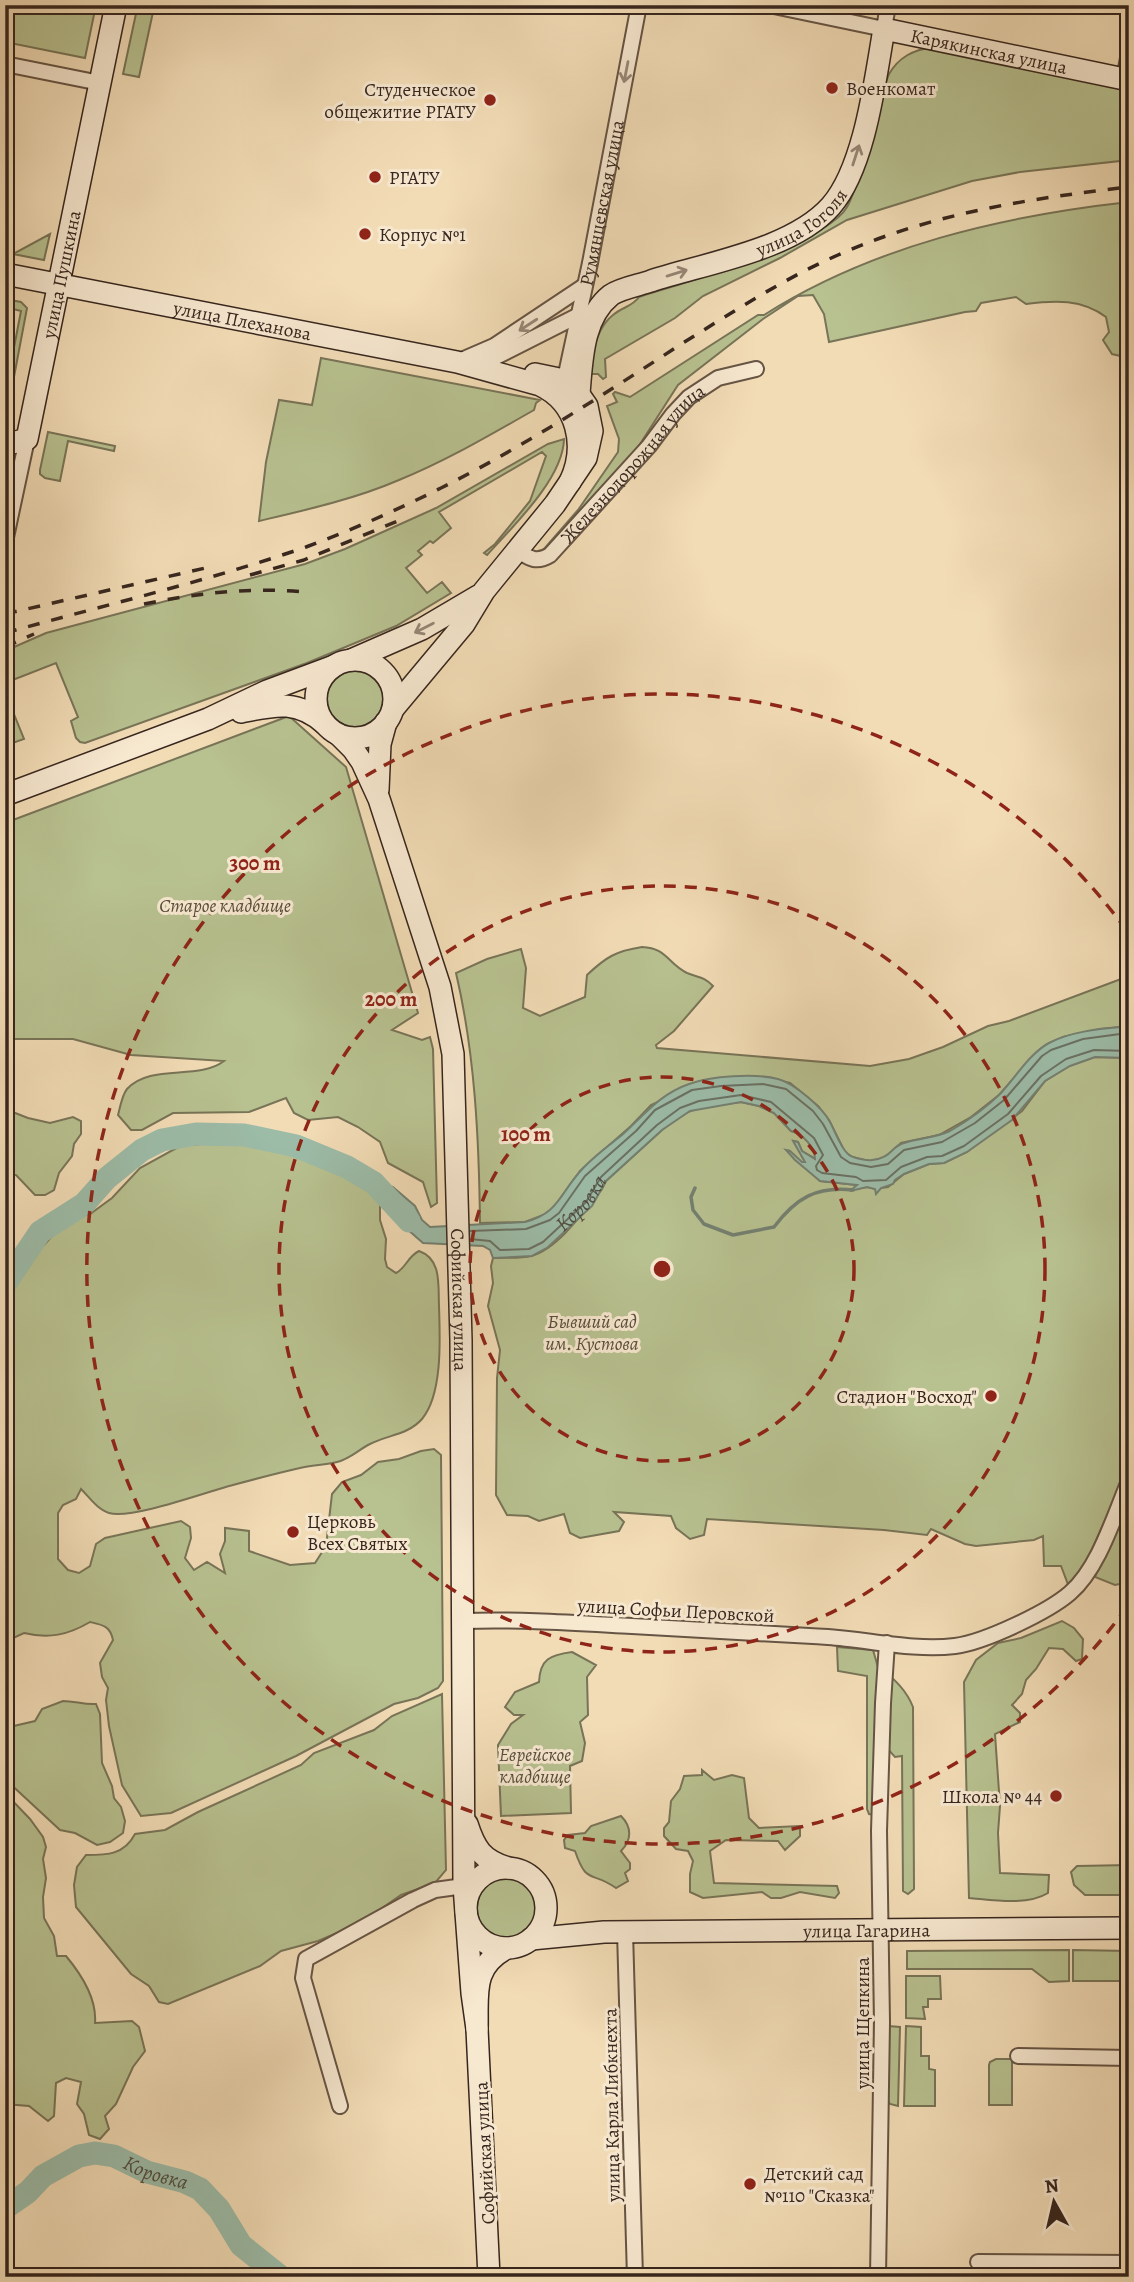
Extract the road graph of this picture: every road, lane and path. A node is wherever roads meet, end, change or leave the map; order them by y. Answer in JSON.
{"nodes":[{"id":1,"x":116,"y":5,"type":"edge"},
{"id":2,"x":639,"y":5,"type":"edge"},
{"id":3,"x":769,"y":5,"type":"edge"},
{"id":4,"x":888,"y":5,"type":"edge"},
{"id":5,"x":884,"y":29,"type":"junction"},
{"id":6,"x":1129,"y":54,"type":"edge"},
{"id":7,"x":5,"y":64,"type":"edge"},
{"id":8,"x":1126,"y":79,"type":"edge"},
{"id":9,"x":100,"y":83,"type":"junction"},
{"id":10,"x":5,"y":274,"type":"edge"},
{"id":11,"x":59,"y":284,"type":"junction"},
{"id":12,"x":584,"y":286,"type":"junction"},
{"id":13,"x":612,"y":295,"type":"junction"},
{"id":14,"x":577,"y":317,"type":"junction"},
{"id":15,"x":467,"y":364,"type":"junction"},
{"id":16,"x":756,"y":369,"type":"dead end"},
{"id":17,"x":568,"y":391,"type":"junction"},
{"id":18,"x":27,"y":439,"type":"junction"},
{"id":19,"x":5,"y":445,"type":"edge"},
{"id":20,"x":5,"y":542,"type":"edge"},
{"id":21,"x":518,"y":550,"type":"junction"},
{"id":22,"x":483,"y":593,"type":"junction"},
{"id":23,"x":341,"y":664,"type":"junction"},
{"id":24,"x":390,"y":716,"type":"junction"},
{"id":25,"x":208,"y":719,"type":"junction"},
{"id":26,"x":334,"y":731,"type":"junction"},
{"id":27,"x":5,"y":795,"type":"edge"},
{"id":28,"x":379,"y":799,"type":"junction"},
{"id":29,"x":1129,"y":1481,"type":"edge"},
{"id":30,"x":463,"y":1621,"type":"junction"},
{"id":31,"x":887,"y":1643,"type":"junction"},
{"id":32,"x":463,"y":1810,"type":"junction"},
{"id":33,"x":508,"y":1868,"type":"junction"},
{"id":34,"x":464,"y":1886,"type":"junction"},
{"id":35,"x":546,"y":1905,"type":"junction"},
{"id":36,"x":466,"y":1913,"type":"junction"},
{"id":37,"x":1129,"y":1928,"type":"edge"},
{"id":38,"x":881,"y":1930,"type":"junction"},
{"id":39,"x":615,"y":1932,"type":"junction"},
{"id":40,"x":531,"y":1939,"type":"junction"},
{"id":41,"x":506,"y":1948,"type":"junction"},
{"id":42,"x":477,"y":2029,"type":"junction"},
{"id":43,"x":1018,"y":2056,"type":"dead end"},
{"id":44,"x":1129,"y":2058,"type":"edge"},
{"id":45,"x":340,"y":2106,"type":"dead end"},
{"id":46,"x":978,"y":2262,"type":"dead end"},
{"id":47,"x":1129,"y":2263,"type":"edge"},
{"id":48,"x":489,"y":2277,"type":"edge"},
{"id":49,"x":635,"y":2277,"type":"edge"},
{"id":50,"x":878,"y":2277,"type":"edge"}],
"edges":[{"from":1,"to":9,"type":"main road","name":"улица Пушкина"},
{"from":2,"to":12,"type":"street","name":"Румянцевская улица","one_way":true},
{"from":3,"to":5,"type":"street","name":"Карякинская улица"},
{"from":4,"to":5,"type":"street","name":"улица Гоголя"},
{"from":5,"to":8,"type":"main road","name":"Карякинская улица"},
{"from":13,"to":5,"type":"main road","name":"улица Гоголя","one_way":true},
{"from":6,"to":8,"type":"street"},
{"from":7,"to":9,"type":"street"},
{"from":9,"to":11,"type":"main road","name":"улица Пушкина"},
{"from":10,"to":11,"type":"main road","name":"улица Плеханова"},
{"from":11,"to":15,"type":"main road","name":"улица Плеханова"},
{"from":11,"to":18,"type":"main road","name":"улица Пушкина"},
{"from":12,"to":14,"type":"street","name":"Румянцевская улица"},
{"from":12,"to":15,"type":"street","one_way":true},
{"from":13,"to":14,"type":"street","name":"улица Гоголя"},
{"from":13,"to":17,"type":"main road","name":"Румянцевская улица"},
{"from":14,"to":15,"type":"street","name":"улица Гоголя"},
{"from":14,"to":17,"type":"street","name":"Румянцевская улица"},
{"from":15,"to":17,"type":"main road","name":"улица Плеханова"},
{"from":16,"to":21,"type":"street","name":"Железнодорожная улица"},
{"from":17,"to":21,"type":"main road","name":"Железнодорожная улица"},
{"from":18,"to":19,"type":"main road"},
{"from":18,"to":20,"type":"street","name":"улица Пушкина"},
{"from":21,"to":22,"type":"main road","name":"Железнодорожная улица"},
{"from":22,"to":23,"type":"main road","name":"Железнодорожная улица","one_way":true},
{"from":22,"to":24,"type":"main road","name":"Железнодорожная улица"},
{"from":23,"to":24,"type":"main road"},
{"from":23,"to":25,"type":"main road","name":"Железнодорожная улица"},
{"from":23,"to":26,"type":"main road"},
{"from":24,"to":26,"type":"main road"},
{"from":24,"to":28,"type":"main road","name":"Софийская улица"},
{"from":25,"to":26,"type":"main road","name":"Железнодорожная улица"},
{"from":25,"to":27,"type":"main road","name":"Железнодорожная улица"},
{"from":26,"to":28,"type":"main road","name":"Софийская улица"},
{"from":28,"to":30,"type":"main road","name":"Софийская улица"},
{"from":29,"to":31,"type":"street","name":"улица Софьи Перовской"},
{"from":30,"to":31,"type":"street","name":"улица Софьи Перовской"},
{"from":30,"to":32,"type":"main road","name":"Софийская улица"},
{"from":31,"to":38,"type":"street","name":"улица Щепкина"},
{"from":32,"to":33,"type":"main road","name":"Софийская улица"},
{"from":32,"to":34,"type":"main road","name":"Софийская улица"},
{"from":33,"to":35,"type":"main road","name":"улица Гагарина"},
{"from":33,"to":36,"type":"main road"},
{"from":34,"to":36,"type":"main road","name":"Софийская улица"},
{"from":34,"to":45,"type":"street"},
{"from":35,"to":39,"type":"main road","name":"улица Гагарина"},
{"from":35,"to":40,"type":"main road"},
{"from":36,"to":41,"type":"main road"},
{"from":36,"to":42,"type":"main road","name":"Софийская улица"},
{"from":37,"to":38,"type":"main road","name":"улица Гагарина"},
{"from":38,"to":39,"type":"main road","name":"улица Гагарина"},
{"from":38,"to":50,"type":"street","name":"улица Щепкина"},
{"from":39,"to":40,"type":"main road","name":"улица Гагарина"},
{"from":39,"to":49,"type":"street","name":"улица Карла Либкнехта"},
{"from":40,"to":41,"type":"main road","name":"улица Гагарина"},
{"from":41,"to":42,"type":"main road","name":"Софийская улица"},
{"from":42,"to":48,"type":"main road","name":"Софийская улица"},
{"from":43,"to":44,"type":"street"},
{"from":46,"to":47,"type":"street"}]}
